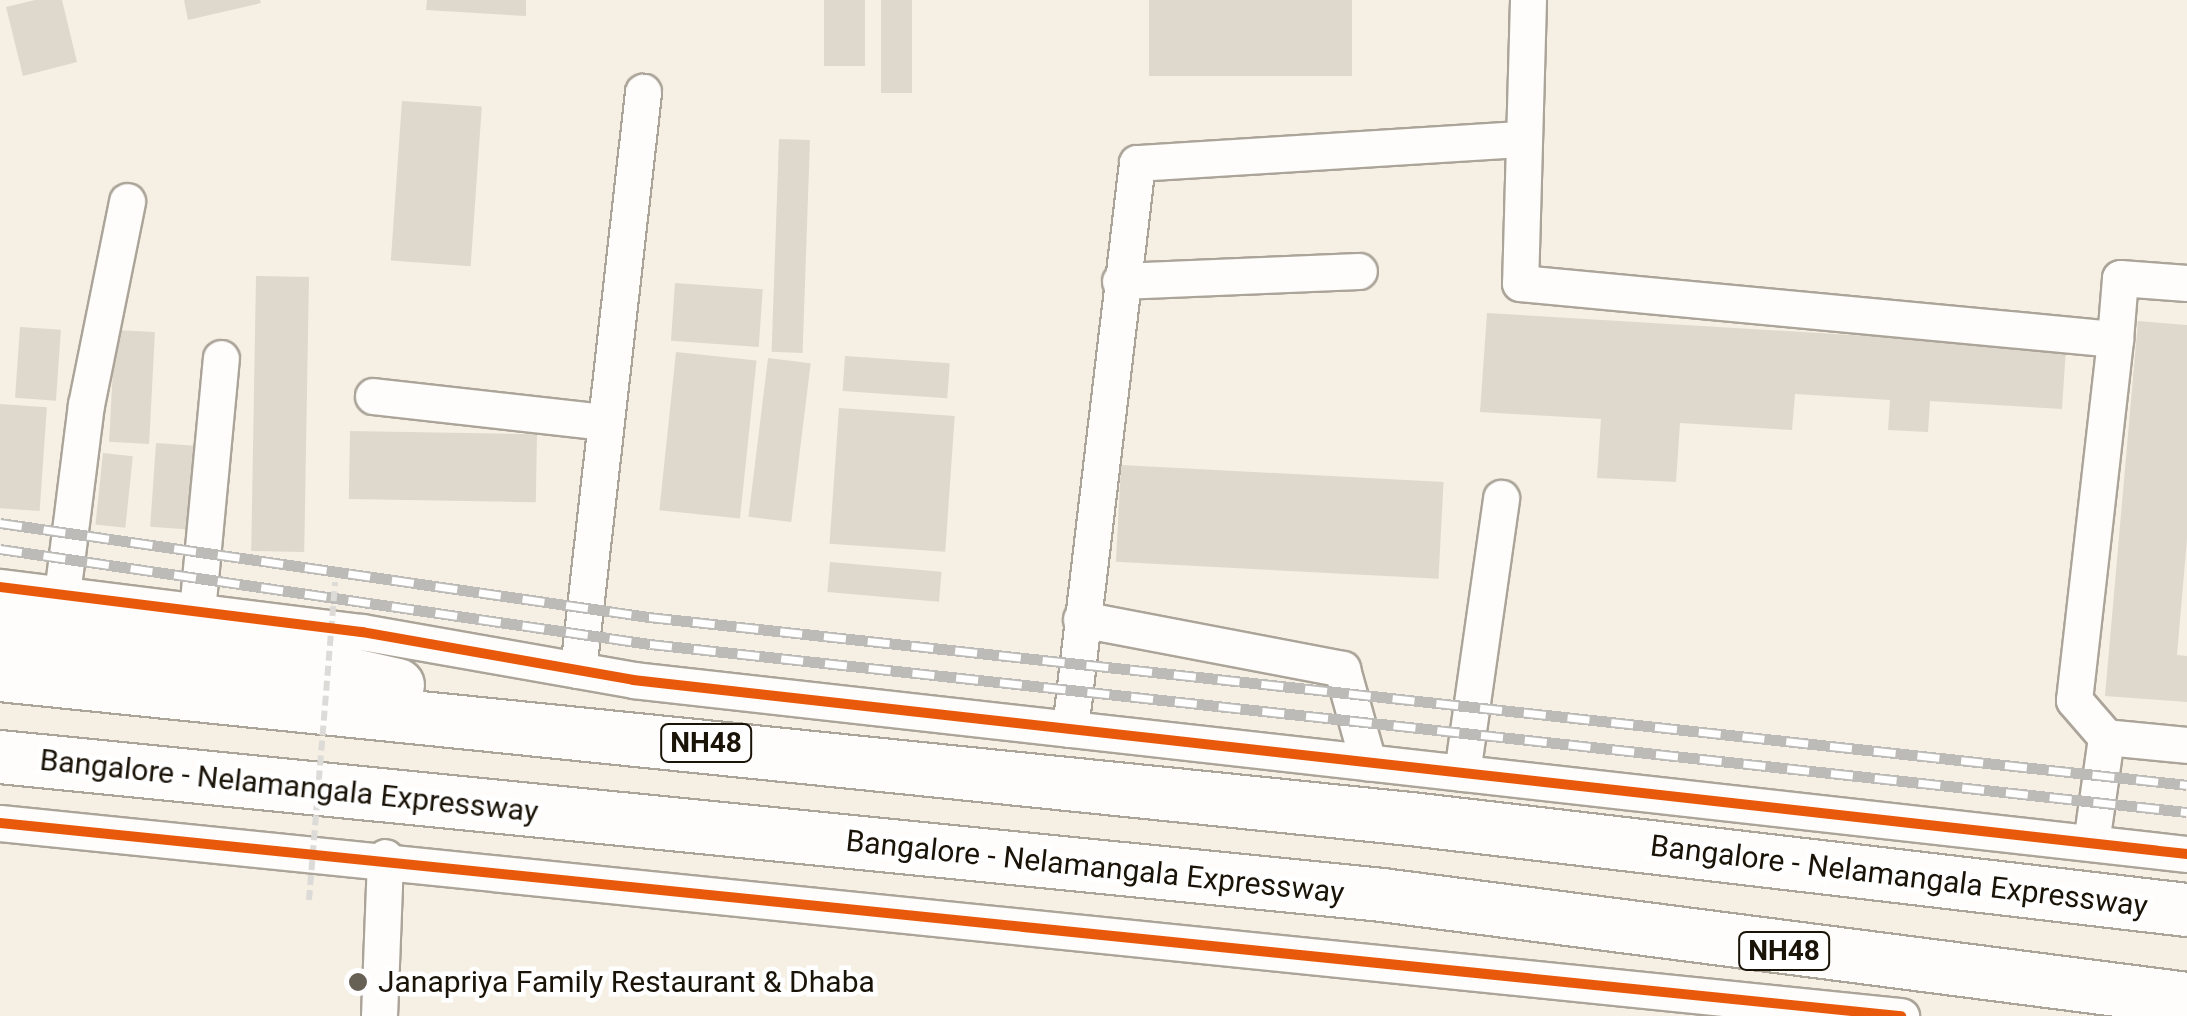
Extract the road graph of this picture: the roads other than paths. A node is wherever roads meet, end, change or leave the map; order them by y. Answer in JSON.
{"nodes":[{"id":1,"x":1528,"y":0,"type":"edge"},
{"id":2,"x":643,"y":92,"type":"dead end"},
{"id":3,"x":1518,"y":140,"type":"junction"},
{"id":4,"x":128,"y":201,"type":"dead end"},
{"id":5,"x":1358,"y":271,"type":"dead end"},
{"id":6,"x":1120,"y":281,"type":"junction"},
{"id":7,"x":2187,"y":284,"type":"edge"},
{"id":8,"x":2114,"y":339,"type":"junction"},
{"id":9,"x":220,"y":358,"type":"dead end"},
{"id":10,"x":373,"y":396,"type":"dead end"},
{"id":11,"x":604,"y":422,"type":"junction"},
{"id":12,"x":1501,"y":498,"type":"dead end"},
{"id":13,"x":0,"y":586,"type":"edge"},
{"id":14,"x":62,"y":594,"type":"junction"},
{"id":15,"x":197,"y":611,"type":"junction"},
{"id":16,"x":1081,"y":619,"type":"junction"},
{"id":17,"x":0,"y":624,"type":"edge"},
{"id":18,"x":578,"y":670,"type":"junction"},
{"id":19,"x":0,"y":674,"type":"edge"},
{"id":20,"x":1070,"y":729,"type":"junction"},
{"id":21,"x":601,"y":732,"type":"junction"},
{"id":22,"x":2106,"y":737,"type":"junction"},
{"id":23,"x":2187,"y":745,"type":"edge"},
{"id":24,"x":0,"y":757,"type":"edge"},
{"id":25,"x":1368,"y":762,"type":"junction"},
{"id":26,"x":1462,"y":773,"type":"junction"},
{"id":27,"x":0,"y":822,"type":"edge"},
{"id":28,"x":2091,"y":843,"type":"junction"},
{"id":29,"x":2187,"y":854,"type":"edge"},
{"id":30,"x":386,"y":856,"type":"junction"},
{"id":31,"x":2187,"y":910,"type":"edge"},
{"id":32,"x":2187,"y":999,"type":"edge"},
{"id":33,"x":379,"y":1016,"type":"edge"},
{"id":34,"x":1902,"y":1016,"type":"edge"}],
"edges":[{"from":1,"to":3,"type":"street"},
{"from":2,"to":11,"type":"street"},
{"from":3,"to":6,"type":"street"},
{"from":3,"to":8,"type":"street"},
{"from":4,"to":14,"type":"street"},
{"from":5,"to":6,"type":"street"},
{"from":6,"to":16,"type":"street"},
{"from":7,"to":8,"type":"street"},
{"from":8,"to":22,"type":"street"},
{"from":9,"to":15,"type":"street"},
{"from":10,"to":11,"type":"street"},
{"from":11,"to":18,"type":"street"},
{"from":12,"to":26,"type":"street"},
{"from":13,"to":14,"type":"street"},
{"from":14,"to":15,"type":"street"},
{"from":15,"to":18,"type":"street"},
{"from":16,"to":20,"type":"street"},
{"from":16,"to":25,"type":"street"},
{"from":17,"to":21,"type":"highway"},
{"from":18,"to":20,"type":"street"},
{"from":19,"to":21,"type":"highway","name":"Bangalore - Nelamangala Expressway","number":"NH48"},
{"from":20,"to":25,"type":"street"},
{"from":21,"to":31,"type":"highway","name":"Bangalore - Nelamangala Expressway","number":"NH48"},
{"from":22,"to":23,"type":"street"},
{"from":22,"to":28,"type":"street"},
{"from":24,"to":32,"type":"highway","name":"Bangalore - Nelamangala Expressway","number":"NH48"},
{"from":25,"to":26,"type":"street"},
{"from":26,"to":28,"type":"street"},
{"from":27,"to":30,"type":"street"},
{"from":28,"to":29,"type":"street"},
{"from":30,"to":33,"type":"street"},
{"from":30,"to":34,"type":"street"}]}
